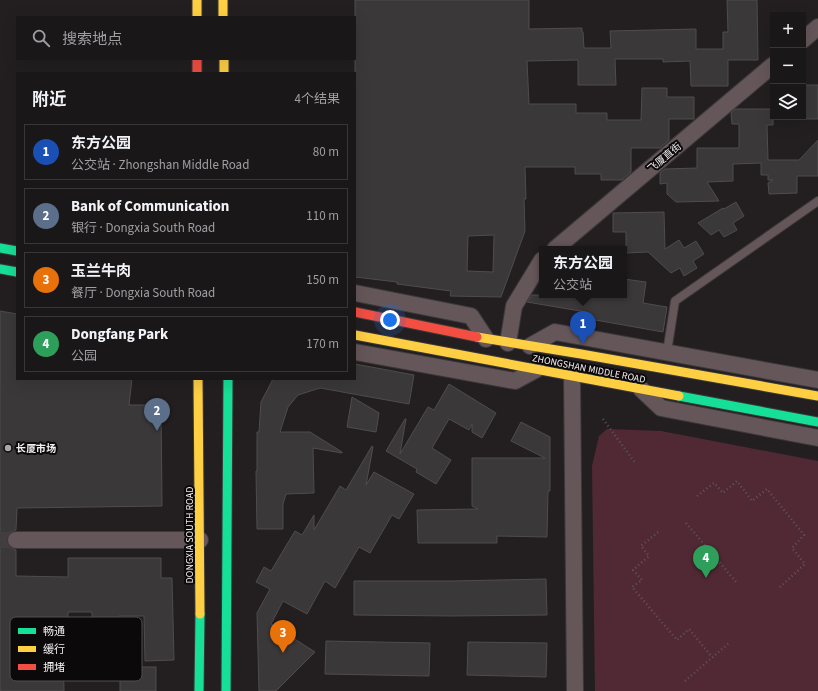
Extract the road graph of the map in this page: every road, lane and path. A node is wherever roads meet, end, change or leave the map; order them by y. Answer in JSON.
{"nodes":[{"id":1,"x":197,"y":0,"type":"edge"},
{"id":2,"x":223,"y":0,"type":"edge"},
{"id":3,"x":197,"y":16,"type":"edge"},
{"id":4,"x":223,"y":16,"type":"edge"},
{"id":5,"x":818,"y":27,"type":"edge"},
{"id":6,"x":806,"y":37,"type":"edge"},
{"id":7,"x":197,"y":60,"type":"edge"},
{"id":8,"x":224,"y":60,"type":"edge"},
{"id":9,"x":770,"y":68,"type":"edge"},
{"id":10,"x":197,"y":72,"type":"edge"},
{"id":11,"x":224,"y":72,"type":"edge"},
{"id":12,"x":818,"y":201,"type":"edge"},
{"id":13,"x":559,"y":246,"type":"edge"},
{"id":14,"x":0,"y":248,"type":"edge"},
{"id":15,"x":16,"y":251,"type":"edge"},
{"id":16,"x":539,"y":265,"type":"edge"},
{"id":17,"x":0,"y":269,"type":"edge"},
{"id":18,"x":16,"y":272,"type":"edge"},
{"id":19,"x":356,"y":293,"type":"edge"},
{"id":20,"x":356,"y":312,"type":"edge"},
{"id":21,"x":356,"y":335,"type":"edge"},
{"id":22,"x":486,"y":339,"type":"junction"},
{"id":23,"x":508,"y":342,"type":"junction"},
{"id":24,"x":530,"y":346,"type":"junction"},
{"id":25,"x":356,"y":352,"type":"edge"},
{"id":26,"x":667,"y":352,"type":"junction"},
{"id":27,"x":537,"y":369,"type":"junction"},
{"id":28,"x":572,"y":376,"type":"junction"},
{"id":29,"x":198,"y":380,"type":"edge"},
{"id":30,"x":228,"y":380,"type":"edge"},
{"id":31,"x":818,"y":380,"type":"edge"},
{"id":32,"x":641,"y":389,"type":"junction"},
{"id":33,"x":818,"y":396,"type":"edge"},
{"id":34,"x":603,"y":419,"type":"dead end"},
{"id":35,"x":818,"y":422,"type":"edge"},
{"id":36,"x":818,"y":438,"type":"edge"},
{"id":37,"x":636,"y":464,"type":"dead end"},
{"id":38,"x":697,"y":496,"type":"dead end"},
{"id":39,"x":686,"y":523,"type":"dead end"},
{"id":40,"x":658,"y":532,"type":"dead end"},
{"id":41,"x":16,"y":540,"type":"tunnel mouth"},
{"id":42,"x":200,"y":540,"type":"junction"},
{"id":43,"x":737,"y":583,"type":"dead end"},
{"id":44,"x":778,"y":589,"type":"dead end"},
{"id":45,"x":729,"y":643,"type":"dead end"},
{"id":46,"x":712,"y":657,"type":"junction"},
{"id":47,"x":685,"y":682,"type":"dead end"},
{"id":48,"x":200,"y":691,"type":"edge"},
{"id":49,"x":226,"y":691,"type":"edge"},
{"id":50,"x":575,"y":691,"type":"edge"}],
"edges":[{"from":1,"to":3,"type":"main road"},
{"from":2,"to":4,"type":"main road"},
{"from":5,"to":6,"type":"street"},
{"from":7,"to":10,"type":"main road"},
{"from":8,"to":11,"type":"main road"},
{"from":9,"to":13,"type":"street","name":"飞厦直街"},
{"from":12,"to":26,"type":"lane"},
{"from":14,"to":15,"type":"main road"},
{"from":16,"to":23,"type":"street"},
{"from":17,"to":18,"type":"main road"},
{"from":19,"to":22,"type":"street"},
{"from":20,"to":22,"type":"main road","name":"ZHONGSHAN MIDDLE ROAD"},
{"from":21,"to":27,"type":"main road","name":"ZHONGSHAN MIDDLE ROAD"},
{"from":22,"to":23,"type":"main road","name":"ZHONGSHAN MIDDLE ROAD"},
{"from":23,"to":24,"type":"main road","name":"ZHONGSHAN MIDDLE ROAD"},
{"from":24,"to":26,"type":"street"},
{"from":24,"to":33,"type":"main road","name":"ZHONGSHAN MIDDLE ROAD"},
{"from":25,"to":27,"type":"street"},
{"from":26,"to":31,"type":"street"},
{"from":27,"to":28,"type":"main road","name":"ZHONGSHAN MIDDLE ROAD"},
{"from":28,"to":32,"type":"main road","name":"ZHONGSHAN MIDDLE ROAD"},
{"from":28,"to":50,"type":"street"},
{"from":29,"to":42,"type":"main road","name":"DONGXIA SOUTH ROAD"},
{"from":30,"to":49,"type":"main road"},
{"from":32,"to":35,"type":"main road","name":"ZHONGSHAN MIDDLE ROAD"},
{"from":32,"to":36,"type":"street"},
{"from":34,"to":37,"type":"path"},
{"from":38,"to":44,"type":"path"},
{"from":39,"to":43,"type":"path"},
{"from":40,"to":46,"type":"path"},
{"from":41,"to":42,"type":"street"},
{"from":42,"to":48,"type":"main road","name":"DONGXIA SOUTH ROAD"},
{"from":45,"to":46,"type":"path"},
{"from":46,"to":47,"type":"path"}]}
